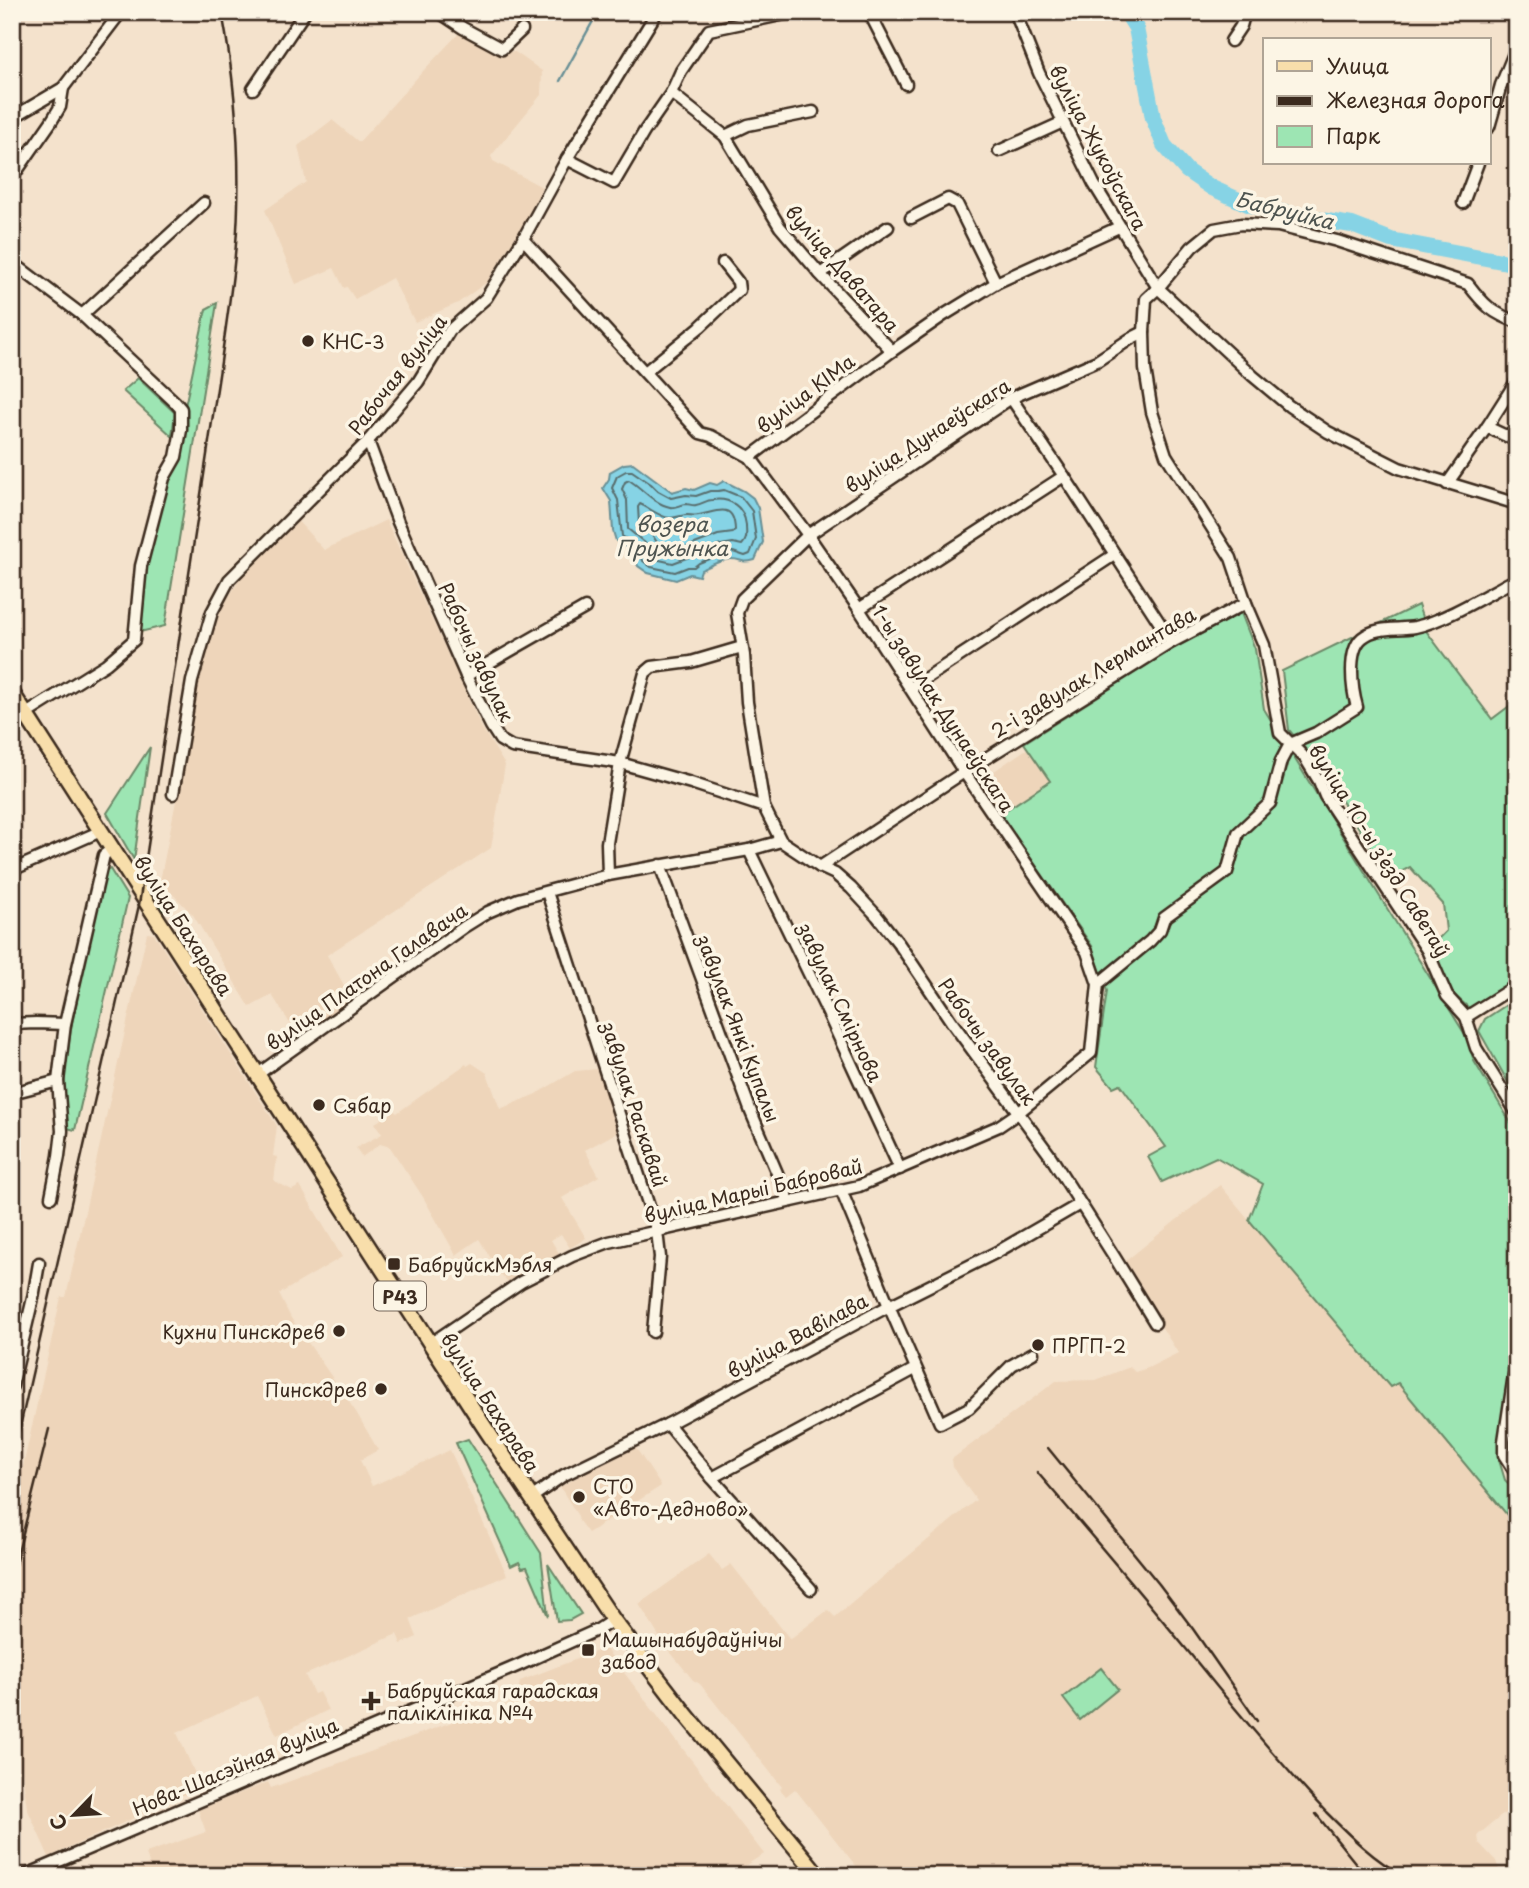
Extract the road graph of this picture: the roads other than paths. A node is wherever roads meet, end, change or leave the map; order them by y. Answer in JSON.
{"nodes":[{"id":1,"x":121,"y":12,"type":"edge"},
{"id":2,"x":305,"y":12,"type":"edge"},
{"id":3,"x":439,"y":12,"type":"edge"},
{"id":4,"x":657,"y":12,"type":"edge"},
{"id":5,"x":794,"y":12,"type":"edge"},
{"id":6,"x":869,"y":12,"type":"edge"},
{"id":7,"x":1015,"y":12,"type":"edge"},
{"id":8,"x":1245,"y":12,"type":"edge"},
{"id":9,"x":522,"y":30,"type":"dead end"},
{"id":10,"x":1231,"y":41,"type":"dead end"},
{"id":11,"x":1517,"y":46,"type":"edge"},
{"id":12,"x":906,"y":84,"type":"dead end"},
{"id":13,"x":63,"y":88,"type":"junction"},
{"id":14,"x":253,"y":89,"type":"dead end"},
{"id":15,"x":671,"y":93,"type":"junction"},
{"id":16,"x":813,"y":112,"type":"dead end"},
{"id":17,"x":12,"y":118,"type":"edge"},
{"id":18,"x":1063,"y":122,"type":"junction"},
{"id":19,"x":1490,"y":124,"type":"edge"},
{"id":20,"x":725,"y":136,"type":"junction"},
{"id":21,"x":999,"y":151,"type":"dead end"},
{"id":22,"x":567,"y":159,"type":"junction"},
{"id":23,"x":1478,"y":164,"type":"edge"},
{"id":24,"x":12,"y":178,"type":"edge"},
{"id":25,"x":204,"y":203,"type":"dead end"},
{"id":26,"x":1463,"y":203,"type":"dead end"},
{"id":27,"x":911,"y":218,"type":"dead end"},
{"id":28,"x":888,"y":227,"type":"dead end"},
{"id":29,"x":1119,"y":227,"type":"junction"},
{"id":30,"x":523,"y":239,"type":"junction"},
{"id":31,"x":12,"y":262,"type":"edge"},
{"id":32,"x":723,"y":263,"type":"dead end"},
{"id":33,"x":820,"y":274,"type":"junction"},
{"id":34,"x":996,"y":283,"type":"junction"},
{"id":35,"x":1158,"y":288,"type":"junction"},
{"id":36,"x":82,"y":315,"type":"junction"},
{"id":37,"x":1517,"y":322,"type":"edge"},
{"id":38,"x":1144,"y":332,"type":"junction"},
{"id":39,"x":892,"y":351,"type":"junction"},
{"id":40,"x":645,"y":372,"type":"junction"},
{"id":41,"x":1517,"y":380,"type":"edge"},
{"id":42,"x":1011,"y":398,"type":"junction"},
{"id":43,"x":1487,"y":427,"type":"junction"},
{"id":44,"x":368,"y":441,"type":"junction"},
{"id":45,"x":1517,"y":441,"type":"edge"},
{"id":46,"x":750,"y":457,"type":"junction"},
{"id":47,"x":1064,"y":476,"type":"junction"},
{"id":48,"x":1447,"y":484,"type":"junction"},
{"id":49,"x":1517,"y":504,"type":"edge"},
{"id":50,"x":808,"y":535,"type":"junction"},
{"id":51,"x":1114,"y":555,"type":"junction"},
{"id":52,"x":1517,"y":592,"type":"edge"},
{"id":53,"x":1246,"y":603,"type":"junction"},
{"id":54,"x":585,"y":608,"type":"dead end"},
{"id":55,"x":859,"y":609,"type":"junction"},
{"id":56,"x":1172,"y":642,"type":"junction"},
{"id":57,"x":742,"y":647,"type":"junction"},
{"id":58,"x":466,"y":676,"type":"junction"},
{"id":59,"x":911,"y":688,"type":"junction"},
{"id":60,"x":12,"y":693,"type":"edge"},
{"id":61,"x":26,"y":714,"type":"junction"},
{"id":62,"x":1290,"y":744,"type":"junction"},
{"id":63,"x":620,"y":763,"type":"junction"},
{"id":64,"x":964,"y":772,"type":"junction"},
{"id":65,"x":173,"y":794,"type":"dead end"},
{"id":66,"x":764,"y":807,"type":"junction"},
{"id":67,"x":101,"y":831,"type":"junction"},
{"id":68,"x":781,"y":841,"type":"junction"},
{"id":69,"x":112,"y":849,"type":"junction"},
{"id":70,"x":749,"y":850,"type":"junction"},
{"id":71,"x":660,"y":865,"type":"junction"},
{"id":72,"x":820,"y":867,"type":"junction"},
{"id":73,"x":12,"y":870,"type":"edge"},
{"id":74,"x":607,"y":875,"type":"junction"},
{"id":75,"x":547,"y":892,"type":"junction"},
{"id":76,"x":1098,"y":984,"type":"junction"},
{"id":77,"x":1517,"y":985,"type":"edge"},
{"id":78,"x":1466,"y":1017,"type":"junction"},
{"id":79,"x":12,"y":1024,"type":"edge"},
{"id":80,"x":65,"y":1024,"type":"junction"},
{"id":81,"x":258,"y":1074,"type":"junction"},
{"id":82,"x":58,"y":1081,"type":"junction"},
{"id":83,"x":12,"y":1093,"type":"edge"},
{"id":84,"x":1018,"y":1113,"type":"junction"},
{"id":85,"x":1517,"y":1113,"type":"edge"},
{"id":86,"x":900,"y":1169,"type":"junction"},
{"id":87,"x":841,"y":1190,"type":"junction"},
{"id":88,"x":51,"y":1197,"type":"dead end"},
{"id":89,"x":789,"y":1201,"type":"junction"},
{"id":90,"x":1080,"y":1204,"type":"junction"},
{"id":91,"x":657,"y":1231,"type":"junction"},
{"id":92,"x":39,"y":1263,"type":"dead end"},
{"id":93,"x":889,"y":1306,"type":"junction"},
{"id":94,"x":1155,"y":1323,"type":"dead end"},
{"id":95,"x":653,"y":1332,"type":"dead end"},
{"id":96,"x":430,"y":1343,"type":"junction"},
{"id":97,"x":1033,"y":1353,"type":"dead end"},
{"id":98,"x":1517,"y":1355,"type":"edge"},
{"id":99,"x":915,"y":1369,"type":"junction"},
{"id":100,"x":12,"y":1386,"type":"edge"},
{"id":101,"x":668,"y":1424,"type":"junction"},
{"id":102,"x":1517,"y":1475,"type":"edge"},
{"id":103,"x":712,"y":1478,"type":"junction"},
{"id":104,"x":531,"y":1498,"type":"junction"},
{"id":105,"x":811,"y":1590,"type":"dead end"},
{"id":106,"x":613,"y":1620,"type":"junction"},
{"id":107,"x":24,"y":1876,"type":"edge"},
{"id":108,"x":819,"y":1876,"type":"edge"}],
"edges":[{"from":1,"to":13,"type":"street"},
{"from":2,"to":14,"type":"street"},
{"from":3,"to":9,"type":"street"},
{"from":4,"to":22,"type":"street","name":"Рабочая вуліца"},
{"from":5,"to":15,"type":"street"},
{"from":6,"to":12,"type":"street"},
{"from":7,"to":18,"type":"street","name":"вуліца Жукоўскага"},
{"from":8,"to":10,"type":"street"},
{"from":11,"to":19,"type":"street"},
{"from":13,"to":17,"type":"street"},
{"from":13,"to":24,"type":"street"},
{"from":15,"to":20,"type":"street","name":"вуліца Даватара"},
{"from":15,"to":22,"type":"street"},
{"from":16,"to":20,"type":"street"},
{"from":18,"to":21,"type":"street"},
{"from":18,"to":29,"type":"street","name":"вуліца Жукоўскага"},
{"from":20,"to":33,"type":"street","name":"вуліца Даватара"},
{"from":22,"to":30,"type":"street","name":"Рабочая вуліца"},
{"from":23,"to":26,"type":"street"},
{"from":25,"to":36,"type":"street"},
{"from":27,"to":34,"type":"street"},
{"from":28,"to":33,"type":"street"},
{"from":29,"to":34,"type":"street","name":"вуліца КІМа"},
{"from":29,"to":35,"type":"street","name":"вуліца Жукоўскага"},
{"from":30,"to":40,"type":"street","name":"вуліца КІМа"},
{"from":30,"to":44,"type":"street","name":"Рабочая вуліца"},
{"from":31,"to":36,"type":"street"},
{"from":32,"to":40,"type":"street"},
{"from":33,"to":39,"type":"street","name":"вуліца Даватара"},
{"from":34,"to":39,"type":"street","name":"вуліца КІМа"},
{"from":35,"to":37,"type":"street","name":"вуліца 10-ы зʼезд Саветаў"},
{"from":35,"to":38,"type":"street","name":"вуліца 10-ы зʼезд Саветаў"},
{"from":35,"to":48,"type":"street","name":"вуліца Жукоўскага"},
{"from":36,"to":61,"type":"street"},
{"from":38,"to":42,"type":"street","name":"вуліца Дунаеўскага"},
{"from":38,"to":53,"type":"street","name":"вуліца 10-ы зʼезд Саветаў"},
{"from":39,"to":46,"type":"street","name":"вуліца КІМа"},
{"from":40,"to":46,"type":"street","name":"вуліца КІМа"},
{"from":41,"to":43,"type":"street"},
{"from":42,"to":47,"type":"street"},
{"from":42,"to":50,"type":"street","name":"вуліца Дунаеўскага"},
{"from":43,"to":45,"type":"street"},
{"from":43,"to":48,"type":"street"},
{"from":44,"to":58,"type":"street","name":"Рабочы завулак"},
{"from":44,"to":65,"type":"street","name":"Рабочая вуліца"},
{"from":46,"to":50,"type":"street","name":"1-ы завулак Дунаеўскага"},
{"from":47,"to":51,"type":"street"},
{"from":47,"to":55,"type":"street"},
{"from":48,"to":49,"type":"street","name":"вуліца Жукоўскага"},
{"from":50,"to":55,"type":"street","name":"1-ы завулак Дунаеўскага"},
{"from":50,"to":57,"type":"street","name":"Рабочы завулак"},
{"from":51,"to":56,"type":"street"},
{"from":51,"to":59,"type":"street"},
{"from":52,"to":62,"type":"street"},
{"from":53,"to":56,"type":"street","name":"2-і завулак Лермантава"},
{"from":53,"to":62,"type":"street","name":"вуліца 10-ы зʼезд Саветаў"},
{"from":54,"to":58,"type":"street"},
{"from":55,"to":59,"type":"street","name":"1-ы завулак Дунаеўскага"},
{"from":56,"to":64,"type":"street","name":"2-і завулак Лермантава"},
{"from":57,"to":63,"type":"street"},
{"from":57,"to":66,"type":"street","name":"Рабочы завулак"},
{"from":58,"to":63,"type":"street","name":"Рабочы завулак"},
{"from":59,"to":64,"type":"street","name":"1-ы завулак Дунаеўскага"},
{"from":60,"to":61,"type":"main road","name":"вуліца Бахарава","number":"Р43"},
{"from":61,"to":67,"type":"main road","name":"вуліца Бахарава","number":"Р43"},
{"from":62,"to":76,"type":"street"},
{"from":62,"to":78,"type":"street","name":"вуліца 10-ы зʼезд Саветаў"},
{"from":63,"to":66,"type":"street","name":"Рабочы завулак"},
{"from":63,"to":74,"type":"street"},
{"from":64,"to":72,"type":"street","name":"2-і завулак Лермантава"},
{"from":64,"to":76,"type":"street","name":"1-ы завулак Дунаеўскага"},
{"from":66,"to":68,"type":"street","name":"Рабочы завулак"},
{"from":67,"to":69,"type":"main road","name":"вуліца Бахарава","number":"Р43"},
{"from":67,"to":73,"type":"street"},
{"from":68,"to":70,"type":"street","name":"вуліца Платона Галавача"},
{"from":68,"to":72,"type":"street","name":"Рабочы завулак"},
{"from":69,"to":80,"type":"street"},
{"from":69,"to":81,"type":"main road","name":"вуліца Бахарава","number":"Р43"},
{"from":70,"to":71,"type":"street","name":"вуліца Платона Галавача"},
{"from":70,"to":86,"type":"street","name":"завулак Смірнова"},
{"from":71,"to":74,"type":"street","name":"вуліца Платона Галавача"},
{"from":71,"to":89,"type":"street","name":"завулак Янкі Купалы"},
{"from":72,"to":84,"type":"street","name":"Рабочы завулак"},
{"from":74,"to":75,"type":"street","name":"вуліца Платона Галавача"},
{"from":75,"to":81,"type":"street","name":"вуліца Платона Галавача"},
{"from":75,"to":91,"type":"street","name":"завулак Раскавай"},
{"from":76,"to":84,"type":"street","name":"вуліца Марыі Бабровай"},
{"from":77,"to":78,"type":"street"},
{"from":78,"to":85,"type":"street","name":"вуліца 10-ы зʼезд Саветаў"},
{"from":79,"to":80,"type":"street"},
{"from":80,"to":82,"type":"street"},
{"from":81,"to":96,"type":"main road","name":"вуліца Бахарава","number":"Р43"},
{"from":82,"to":83,"type":"street"},
{"from":82,"to":88,"type":"street"},
{"from":84,"to":86,"type":"street","name":"вуліца Марыі Бабровай"},
{"from":84,"to":90,"type":"street","name":"Рабочы завулак"},
{"from":86,"to":87,"type":"street","name":"вуліца Марыі Бабровай"},
{"from":87,"to":89,"type":"street","name":"вуліца Марыі Бабровай"},
{"from":87,"to":93,"type":"street"},
{"from":89,"to":91,"type":"street","name":"вуліца Марыі Бабровай"},
{"from":90,"to":93,"type":"street","name":"вуліца Вавілава"},
{"from":90,"to":94,"type":"street","name":"Рабочы завулак"},
{"from":91,"to":95,"type":"street","name":"завулак Раскавай"},
{"from":91,"to":96,"type":"street","name":"вуліца Марыі Бабровай"},
{"from":92,"to":100,"type":"street"},
{"from":93,"to":99,"type":"street"},
{"from":93,"to":101,"type":"street","name":"вуліца Вавілава"},
{"from":96,"to":104,"type":"main road","name":"вуліца Бахарава","number":"Р43"},
{"from":97,"to":99,"type":"street"},
{"from":98,"to":102,"type":"street"},
{"from":99,"to":103,"type":"street"},
{"from":101,"to":103,"type":"street"},
{"from":101,"to":104,"type":"street","name":"вуліца Вавілава"},
{"from":103,"to":105,"type":"street"},
{"from":104,"to":106,"type":"main road","name":"вуліца Бахарава","number":"Р43"},
{"from":106,"to":107,"type":"street","name":"Нова-Шасэйная вуліца"},
{"from":106,"to":108,"type":"main road","name":"вуліца Бахарава","number":"Р43"}]}
